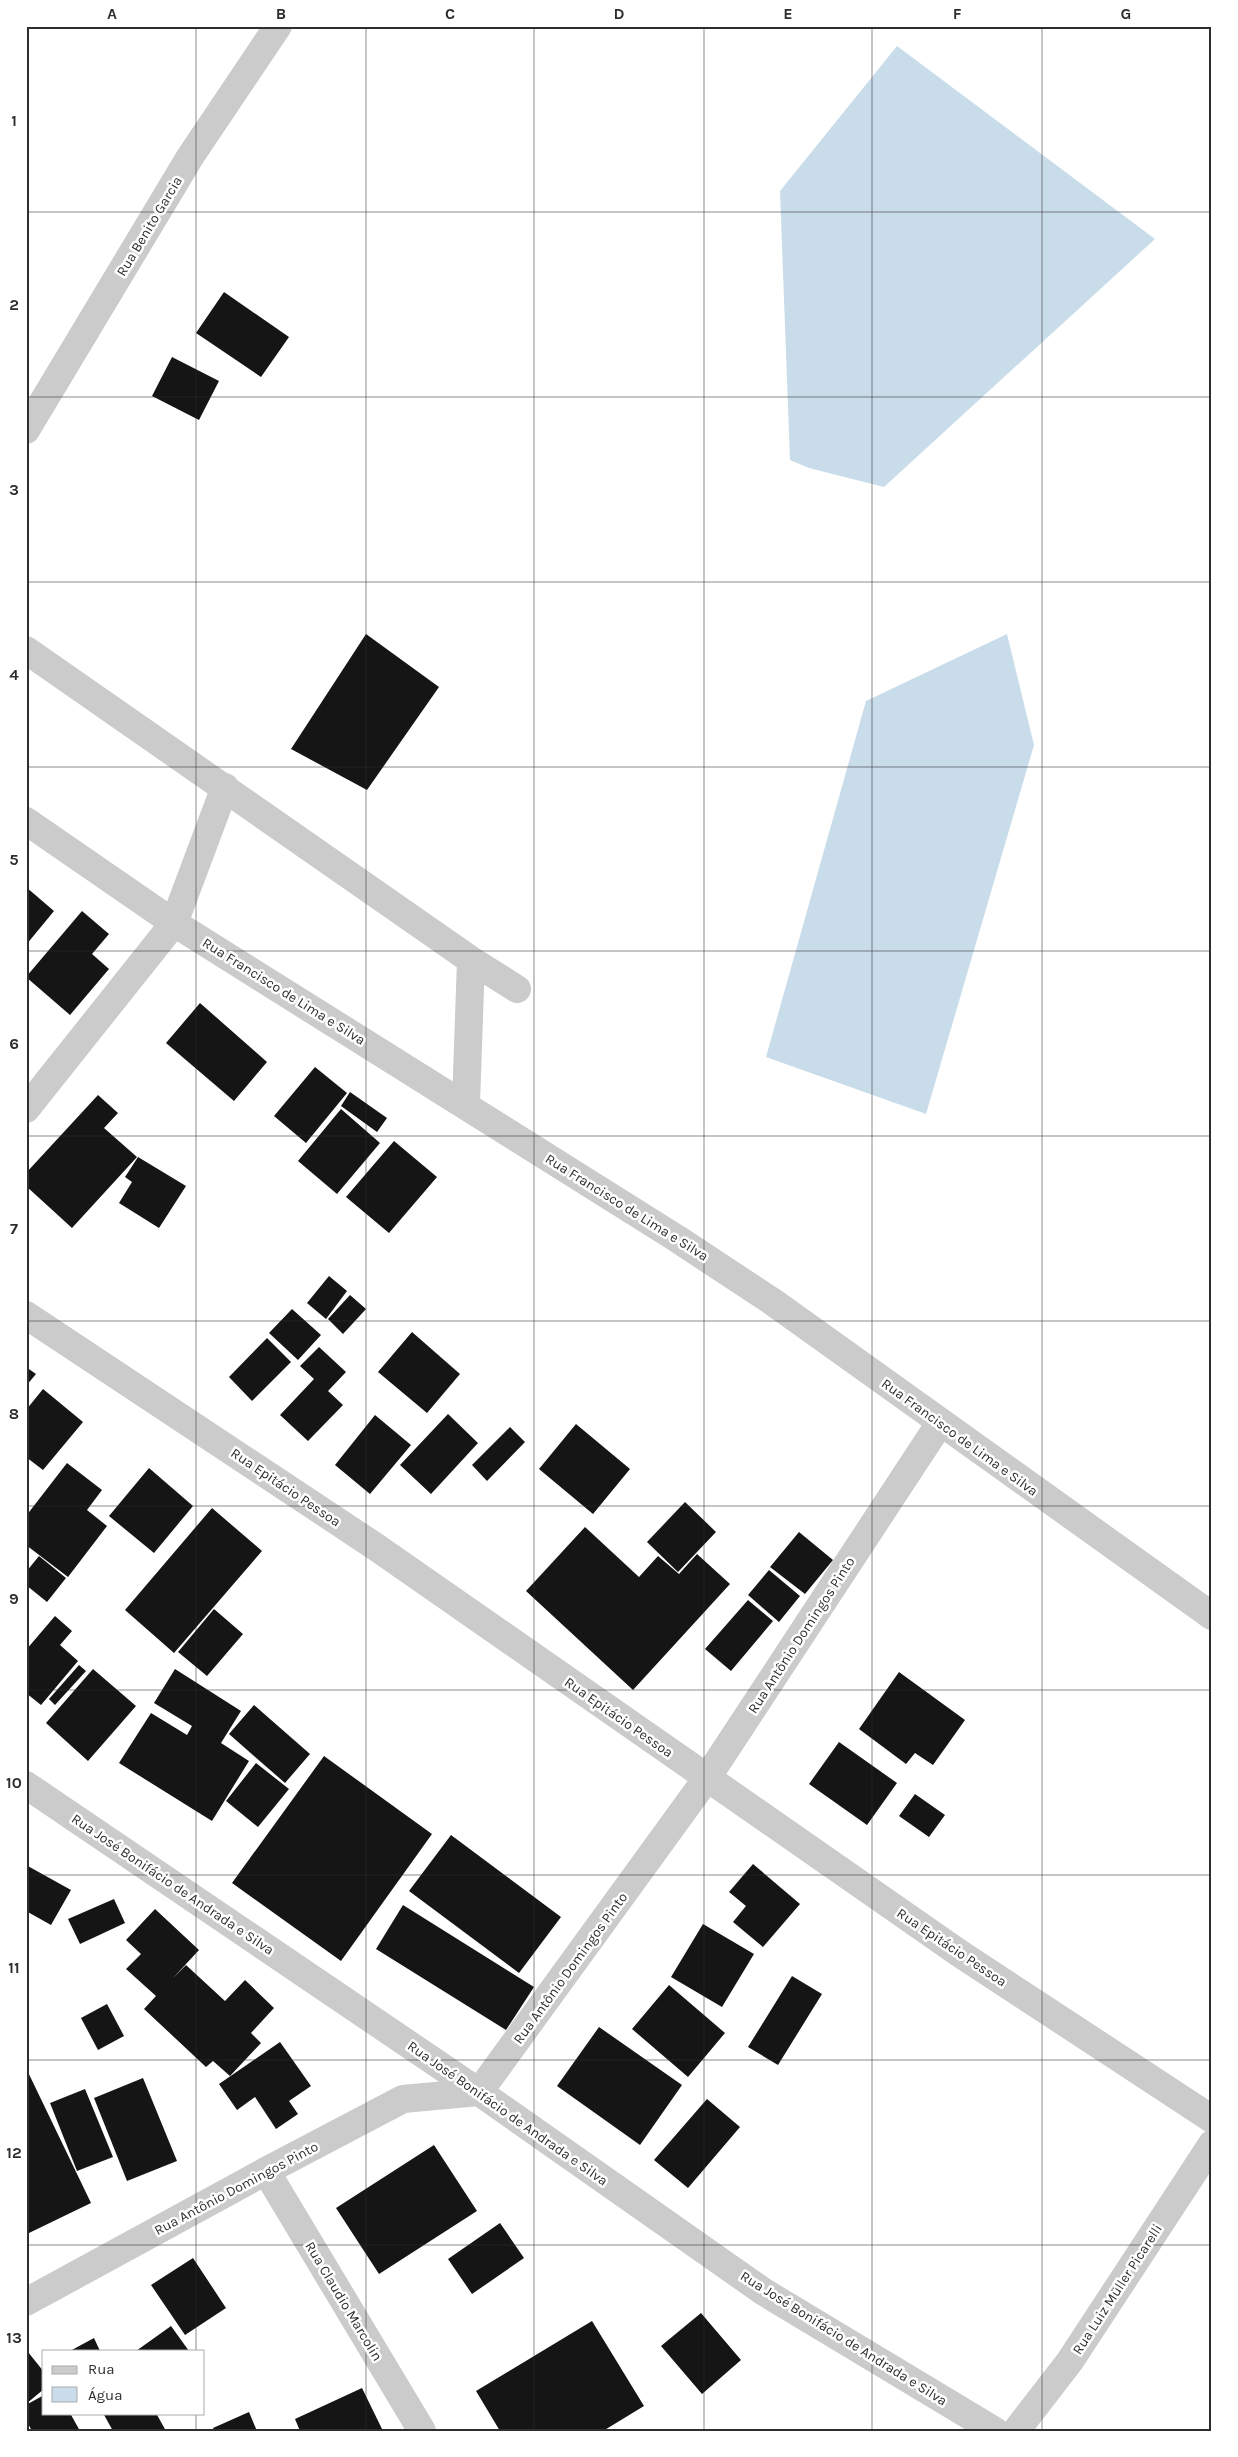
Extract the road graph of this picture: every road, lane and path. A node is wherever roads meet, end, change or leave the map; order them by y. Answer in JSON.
{"nodes":[{"id":1,"x":278,"y":26,"type":"edge"},
{"id":2,"x":26,"y":430,"type":"edge"},
{"id":3,"x":26,"y":650,"type":"edge"},
{"id":4,"x":225,"y":787,"type":"junction"},
{"id":5,"x":26,"y":821,"type":"edge"},
{"id":6,"x":174,"y":923,"type":"junction"},
{"id":7,"x":470,"y":960,"type":"junction"},
{"id":8,"x":518,"y":989,"type":"dead end"},
{"id":9,"x":466,"y":1104,"type":"junction"},
{"id":10,"x":26,"y":1109,"type":"edge"},
{"id":11,"x":26,"y":1315,"type":"edge"},
{"id":12,"x":940,"y":1423,"type":"junction"},
{"id":13,"x":1212,"y":1616,"type":"edge"},
{"id":14,"x":707,"y":1778,"type":"junction"},
{"id":15,"x":26,"y":1785,"type":"edge"},
{"id":16,"x":480,"y":2092,"type":"junction"},
{"id":17,"x":1212,"y":2119,"type":"edge"},
{"id":18,"x":1212,"y":2144,"type":"edge"},
{"id":19,"x":266,"y":2171,"type":"junction"},
{"id":20,"x":26,"y":2302,"type":"edge"},
{"id":21,"x":422,"y":2431,"type":"edge"},
{"id":22,"x":995,"y":2431,"type":"edge"},
{"id":23,"x":1016,"y":2431,"type":"edge"}],
"edges":[{"from":1,"to":2,"type":"street","name":"Rua Benito Garcia"},
{"from":3,"to":4,"type":"street"},
{"from":4,"to":6,"type":"street"},
{"from":4,"to":7,"type":"street"},
{"from":5,"to":6,"type":"street","name":"Rua Francisco de Lima e Silva"},
{"from":6,"to":9,"type":"street","name":"Rua Francisco de Lima e Silva"},
{"from":6,"to":10,"type":"street"},
{"from":7,"to":8,"type":"street"},
{"from":7,"to":9,"type":"street"},
{"from":9,"to":12,"type":"street","name":"Rua Francisco de Lima e Silva"},
{"from":11,"to":14,"type":"street","name":"Rua Epitácio Pessoa"},
{"from":12,"to":13,"type":"street","name":"Rua Francisco de Lima e Silva"},
{"from":12,"to":14,"type":"street","name":"Rua Antônio Domingos Pinto"},
{"from":14,"to":16,"type":"street","name":"Rua Antônio Domingos Pinto"},
{"from":14,"to":17,"type":"street","name":"Rua Epitácio Pessoa"},
{"from":15,"to":16,"type":"street","name":"Rua José Bonifácio de Andrada e Silva"},
{"from":16,"to":19,"type":"street","name":"Rua Antônio Domingos Pinto"},
{"from":16,"to":22,"type":"street","name":"Rua José Bonifácio de Andrada e Silva"},
{"from":18,"to":23,"type":"street","name":"Rua Luiz Müller Picarelli"},
{"from":19,"to":20,"type":"street","name":"Rua Antônio Domingos Pinto"},
{"from":19,"to":21,"type":"street","name":"Rua Claudio Marcolin"}]}
